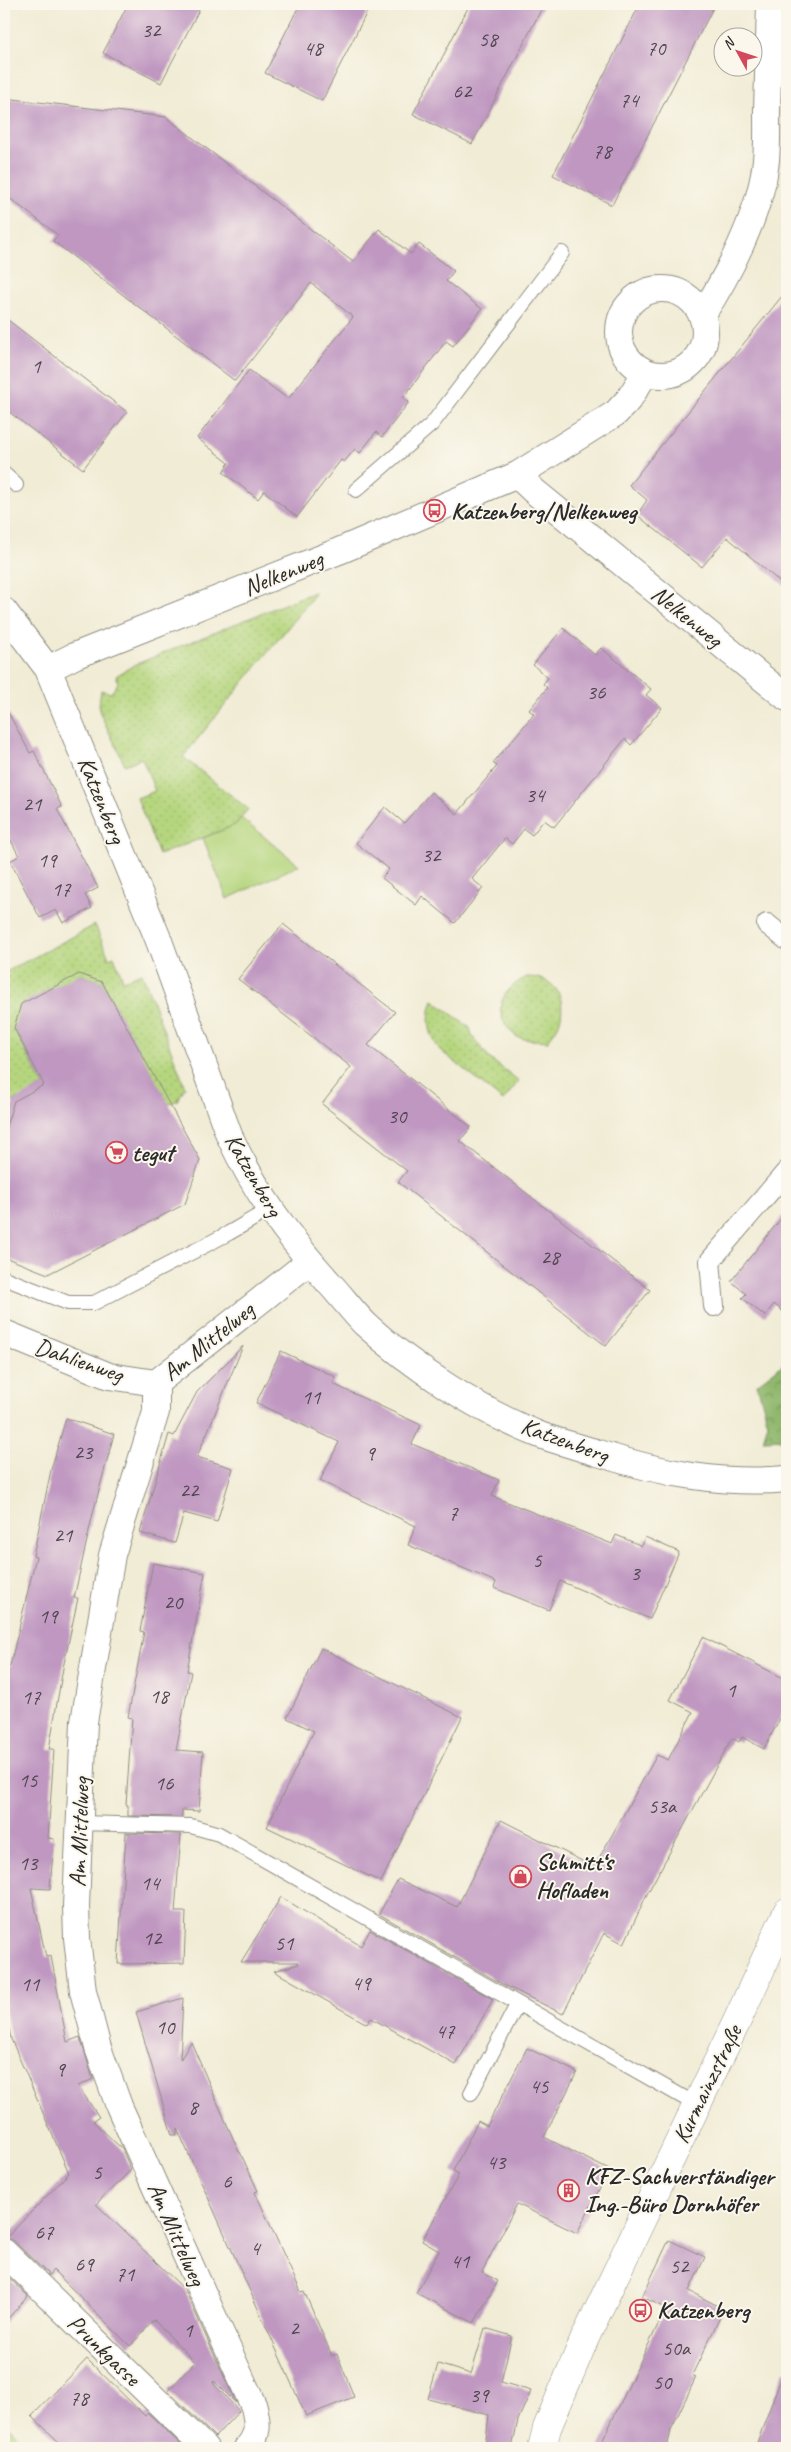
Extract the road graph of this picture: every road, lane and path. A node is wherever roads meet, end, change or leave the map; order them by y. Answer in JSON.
{"nodes":[{"id":1,"x":770,"y":4,"type":"edge"},
{"id":2,"x":562,"y":253,"type":"dead end"},
{"id":3,"x":702,"y":315,"type":"junction"},
{"id":4,"x":646,"y":372,"type":"junction"},
{"id":5,"x":4,"y":474,"type":"edge"},
{"id":6,"x":518,"y":475,"type":"junction"},
{"id":7,"x":16,"y":486,"type":"dead end"},
{"id":8,"x":356,"y":490,"type":"dead end"},
{"id":9,"x":4,"y":611,"type":"edge"},
{"id":10,"x":48,"y":669,"type":"junction"},
{"id":11,"x":787,"y":698,"type":"edge"},
{"id":12,"x":767,"y":924,"type":"dead end"},
{"id":13,"x":787,"y":940,"type":"edge"},
{"id":14,"x":787,"y":1171,"type":"edge"},
{"id":15,"x":270,"y":1209,"type":"junction"},
{"id":16,"x":310,"y":1261,"type":"junction"},
{"id":17,"x":4,"y":1278,"type":"edge"},
{"id":18,"x":714,"y":1306,"type":"dead end"},
{"id":19,"x":4,"y":1333,"type":"edge"},
{"id":20,"x":156,"y":1383,"type":"junction"},
{"id":21,"x":787,"y":1479,"type":"edge"},
{"id":22,"x":759,"y":1482,"type":"junction"},
{"id":23,"x":787,"y":1490,"type":"edge"},
{"id":24,"x":80,"y":1823,"type":"junction"},
{"id":25,"x":787,"y":1912,"type":"edge"},
{"id":26,"x":516,"y":2004,"type":"junction"},
{"id":27,"x":471,"y":2093,"type":"dead end"},
{"id":28,"x":697,"y":2105,"type":"junction"},
{"id":29,"x":4,"y":2252,"type":"edge"},
{"id":30,"x":205,"y":2448,"type":"edge"},
{"id":31,"x":248,"y":2448,"type":"edge"},
{"id":32,"x":542,"y":2448,"type":"edge"}],
"edges":[{"from":1,"to":3,"type":"street"},
{"from":2,"to":8,"type":"lane"},
{"from":3,"to":4,"type":"street"},
{"from":3,"to":4,"type":"street"},
{"from":4,"to":6,"type":"street","name":"Nelkenweg"},
{"from":5,"to":7,"type":"lane"},
{"from":6,"to":10,"type":"street","name":"Nelkenweg"},
{"from":6,"to":11,"type":"street","name":"Nelkenweg"},
{"from":9,"to":10,"type":"street","name":"Katzenberg"},
{"from":10,"to":15,"type":"street","name":"Katzenberg"},
{"from":12,"to":13,"type":"street"},
{"from":14,"to":18,"type":"street"},
{"from":15,"to":16,"type":"street","name":"Katzenberg"},
{"from":15,"to":17,"type":"lane"},
{"from":16,"to":20,"type":"street","name":"Am Mittelweg"},
{"from":16,"to":22,"type":"street","name":"Katzenberg"},
{"from":19,"to":20,"type":"street","name":"Dahlienweg"},
{"from":20,"to":24,"type":"street","name":"Am Mittelweg"},
{"from":21,"to":22,"type":"street","name":"Katzenberg"},
{"from":22,"to":23,"type":"street","name":"Katzenberg"},
{"from":24,"to":26,"type":"lane"},
{"from":24,"to":31,"type":"street","name":"Am Mittelweg"},
{"from":25,"to":28,"type":"main road","name":"Kurmainzstraße"},
{"from":26,"to":27,"type":"lane"},
{"from":26,"to":28,"type":"lane"},
{"from":28,"to":32,"type":"main road","name":"Kurmainzstraße"},
{"from":29,"to":30,"type":"street","name":"Prunkgasse"}]}
